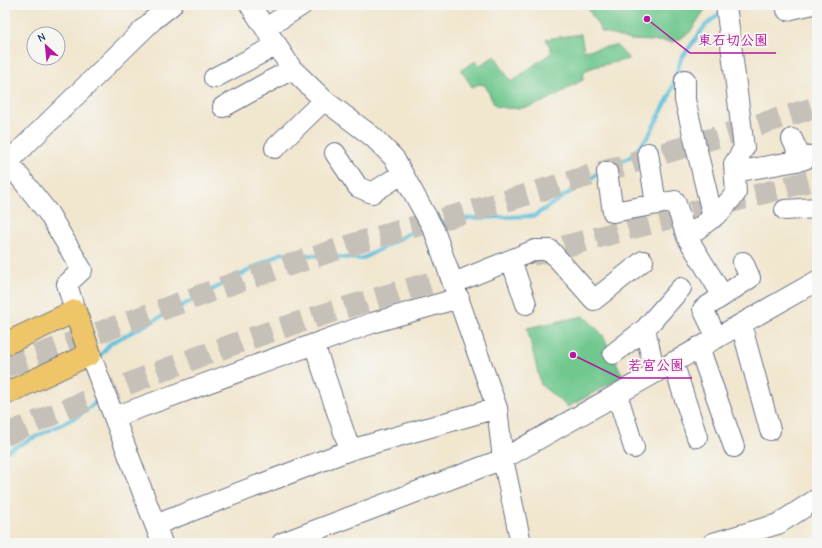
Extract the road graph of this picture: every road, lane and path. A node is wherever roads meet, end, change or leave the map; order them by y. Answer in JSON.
{"nodes":[{"id":1,"x":172,"y":5,"type":"edge"},
{"id":2,"x":250,"y":5,"type":"edge"},
{"id":3,"x":302,"y":5,"type":"edge"},
{"id":4,"x":726,"y":5,"type":"edge"},
{"id":5,"x":809,"y":5,"type":"edge"},
{"id":6,"x":787,"y":10,"type":"dead end"},
{"id":7,"x":266,"y":28,"type":"junction"},
{"id":8,"x":277,"y":45,"type":"junction"},
{"id":9,"x":292,"y":69,"type":"junction"},
{"id":10,"x":214,"y":78,"type":"dead end"},
{"id":11,"x":685,"y":80,"type":"dead end"},
{"id":12,"x":324,"y":100,"type":"junction"},
{"id":13,"x":223,"y":107,"type":"dead end"},
{"id":14,"x":792,"y":139,"type":"dead end"},
{"id":15,"x":275,"y":148,"type":"dead end"},
{"id":16,"x":335,"y":153,"type":"dead end"},
{"id":17,"x":648,"y":153,"type":"dead end"},
{"id":18,"x":810,"y":157,"type":"edge"},
{"id":19,"x":7,"y":164,"type":"edge"},
{"id":20,"x":607,"y":172,"type":"dead end"},
{"id":21,"x":735,"y":172,"type":"junction"},
{"id":22,"x":402,"y":174,"type":"junction"},
{"id":23,"x":656,"y":204,"type":"junction"},
{"id":24,"x":817,"y":208,"type":"edge"},
{"id":25,"x":785,"y":210,"type":"dead end"},
{"id":26,"x":713,"y":218,"type":"junction"},
{"id":27,"x":687,"y":236,"type":"junction"},
{"id":28,"x":512,"y":260,"type":"junction"},
{"id":29,"x":643,"y":262,"type":"dead end"},
{"id":30,"x":743,"y":262,"type":"dead end"},
{"id":31,"x":817,"y":281,"type":"edge"},
{"id":32,"x":681,"y":288,"type":"dead end"},
{"id":33,"x":457,"y":291,"type":"junction"},
{"id":34,"x":723,"y":296,"type":"junction"},
{"id":35,"x":526,"y":304,"type":"dead end"},
{"id":36,"x":75,"y":311,"type":"junction"},
{"id":37,"x":741,"y":324,"type":"junction"},
{"id":38,"x":645,"y":329,"type":"junction"},
{"id":39,"x":717,"y":338,"type":"junction"},
{"id":40,"x":5,"y":344,"type":"edge"},
{"id":41,"x":314,"y":344,"type":"junction"},
{"id":42,"x":700,"y":347,"type":"junction"},
{"id":43,"x":90,"y":354,"type":"junction"},
{"id":44,"x":614,"y":354,"type":"dead end"},
{"id":45,"x":673,"y":362,"type":"junction"},
{"id":46,"x":655,"y":373,"type":"junction"},
{"id":47,"x":5,"y":394,"type":"edge"},
{"id":48,"x":617,"y":394,"type":"junction"},
{"id":49,"x":497,"y":408,"type":"junction"},
{"id":50,"x":114,"y":417,"type":"junction"},
{"id":51,"x":770,"y":430,"type":"dead end"},
{"id":52,"x":697,"y":437,"type":"dead end"},
{"id":53,"x":734,"y":447,"type":"dead end"},
{"id":54,"x":634,"y":448,"type":"dead end"},
{"id":55,"x":350,"y":450,"type":"junction"},
{"id":56,"x":503,"y":459,"type":"junction"},
{"id":57,"x":817,"y":499,"type":"edge"},
{"id":58,"x":158,"y":534,"type":"edge"},
{"id":59,"x":282,"y":543,"type":"edge"},
{"id":60,"x":521,"y":543,"type":"edge"},
{"id":61,"x":713,"y":543,"type":"edge"}],
"edges":[{"from":1,"to":19,"type":"street"},
{"from":2,"to":7,"type":"street"},
{"from":3,"to":7,"type":"street"},
{"from":4,"to":21,"type":"street"},
{"from":5,"to":6,"type":"street"},
{"from":7,"to":8,"type":"street"},
{"from":8,"to":9,"type":"street"},
{"from":8,"to":10,"type":"street"},
{"from":9,"to":12,"type":"street"},
{"from":9,"to":13,"type":"street"},
{"from":11,"to":26,"type":"street"},
{"from":12,"to":15,"type":"street"},
{"from":12,"to":22,"type":"street"},
{"from":14,"to":18,"type":"street"},
{"from":16,"to":22,"type":"street"},
{"from":17,"to":23,"type":"street"},
{"from":18,"to":21,"type":"street"},
{"from":19,"to":36,"type":"street"},
{"from":20,"to":23,"type":"street"},
{"from":21,"to":26,"type":"street"},
{"from":22,"to":33,"type":"street"},
{"from":23,"to":27,"type":"street"},
{"from":24,"to":25,"type":"street"},
{"from":26,"to":27,"type":"street"},
{"from":27,"to":34,"type":"street"},
{"from":28,"to":29,"type":"street"},
{"from":28,"to":33,"type":"street"},
{"from":28,"to":35,"type":"street"},
{"from":30,"to":34,"type":"street"},
{"from":31,"to":37,"type":"street"},
{"from":32,"to":38,"type":"street"},
{"from":33,"to":41,"type":"street"},
{"from":33,"to":49,"type":"street"},
{"from":34,"to":39,"type":"street"},
{"from":36,"to":40,"type":"main road"},
{"from":36,"to":43,"type":"main road"},
{"from":37,"to":39,"type":"street"},
{"from":37,"to":51,"type":"street"},
{"from":38,"to":44,"type":"street"},
{"from":38,"to":46,"type":"street"},
{"from":39,"to":42,"type":"street"},
{"from":41,"to":50,"type":"street"},
{"from":41,"to":55,"type":"street"},
{"from":42,"to":45,"type":"street"},
{"from":42,"to":53,"type":"street"},
{"from":43,"to":47,"type":"main road"},
{"from":43,"to":50,"type":"street"},
{"from":45,"to":46,"type":"street"},
{"from":45,"to":52,"type":"street"},
{"from":46,"to":48,"type":"street"},
{"from":48,"to":54,"type":"street"},
{"from":48,"to":56,"type":"street"},
{"from":49,"to":55,"type":"street"},
{"from":49,"to":56,"type":"street"},
{"from":50,"to":58,"type":"street"},
{"from":55,"to":58,"type":"street"},
{"from":56,"to":59,"type":"street"},
{"from":56,"to":60,"type":"street"},
{"from":57,"to":61,"type":"street"}]}
